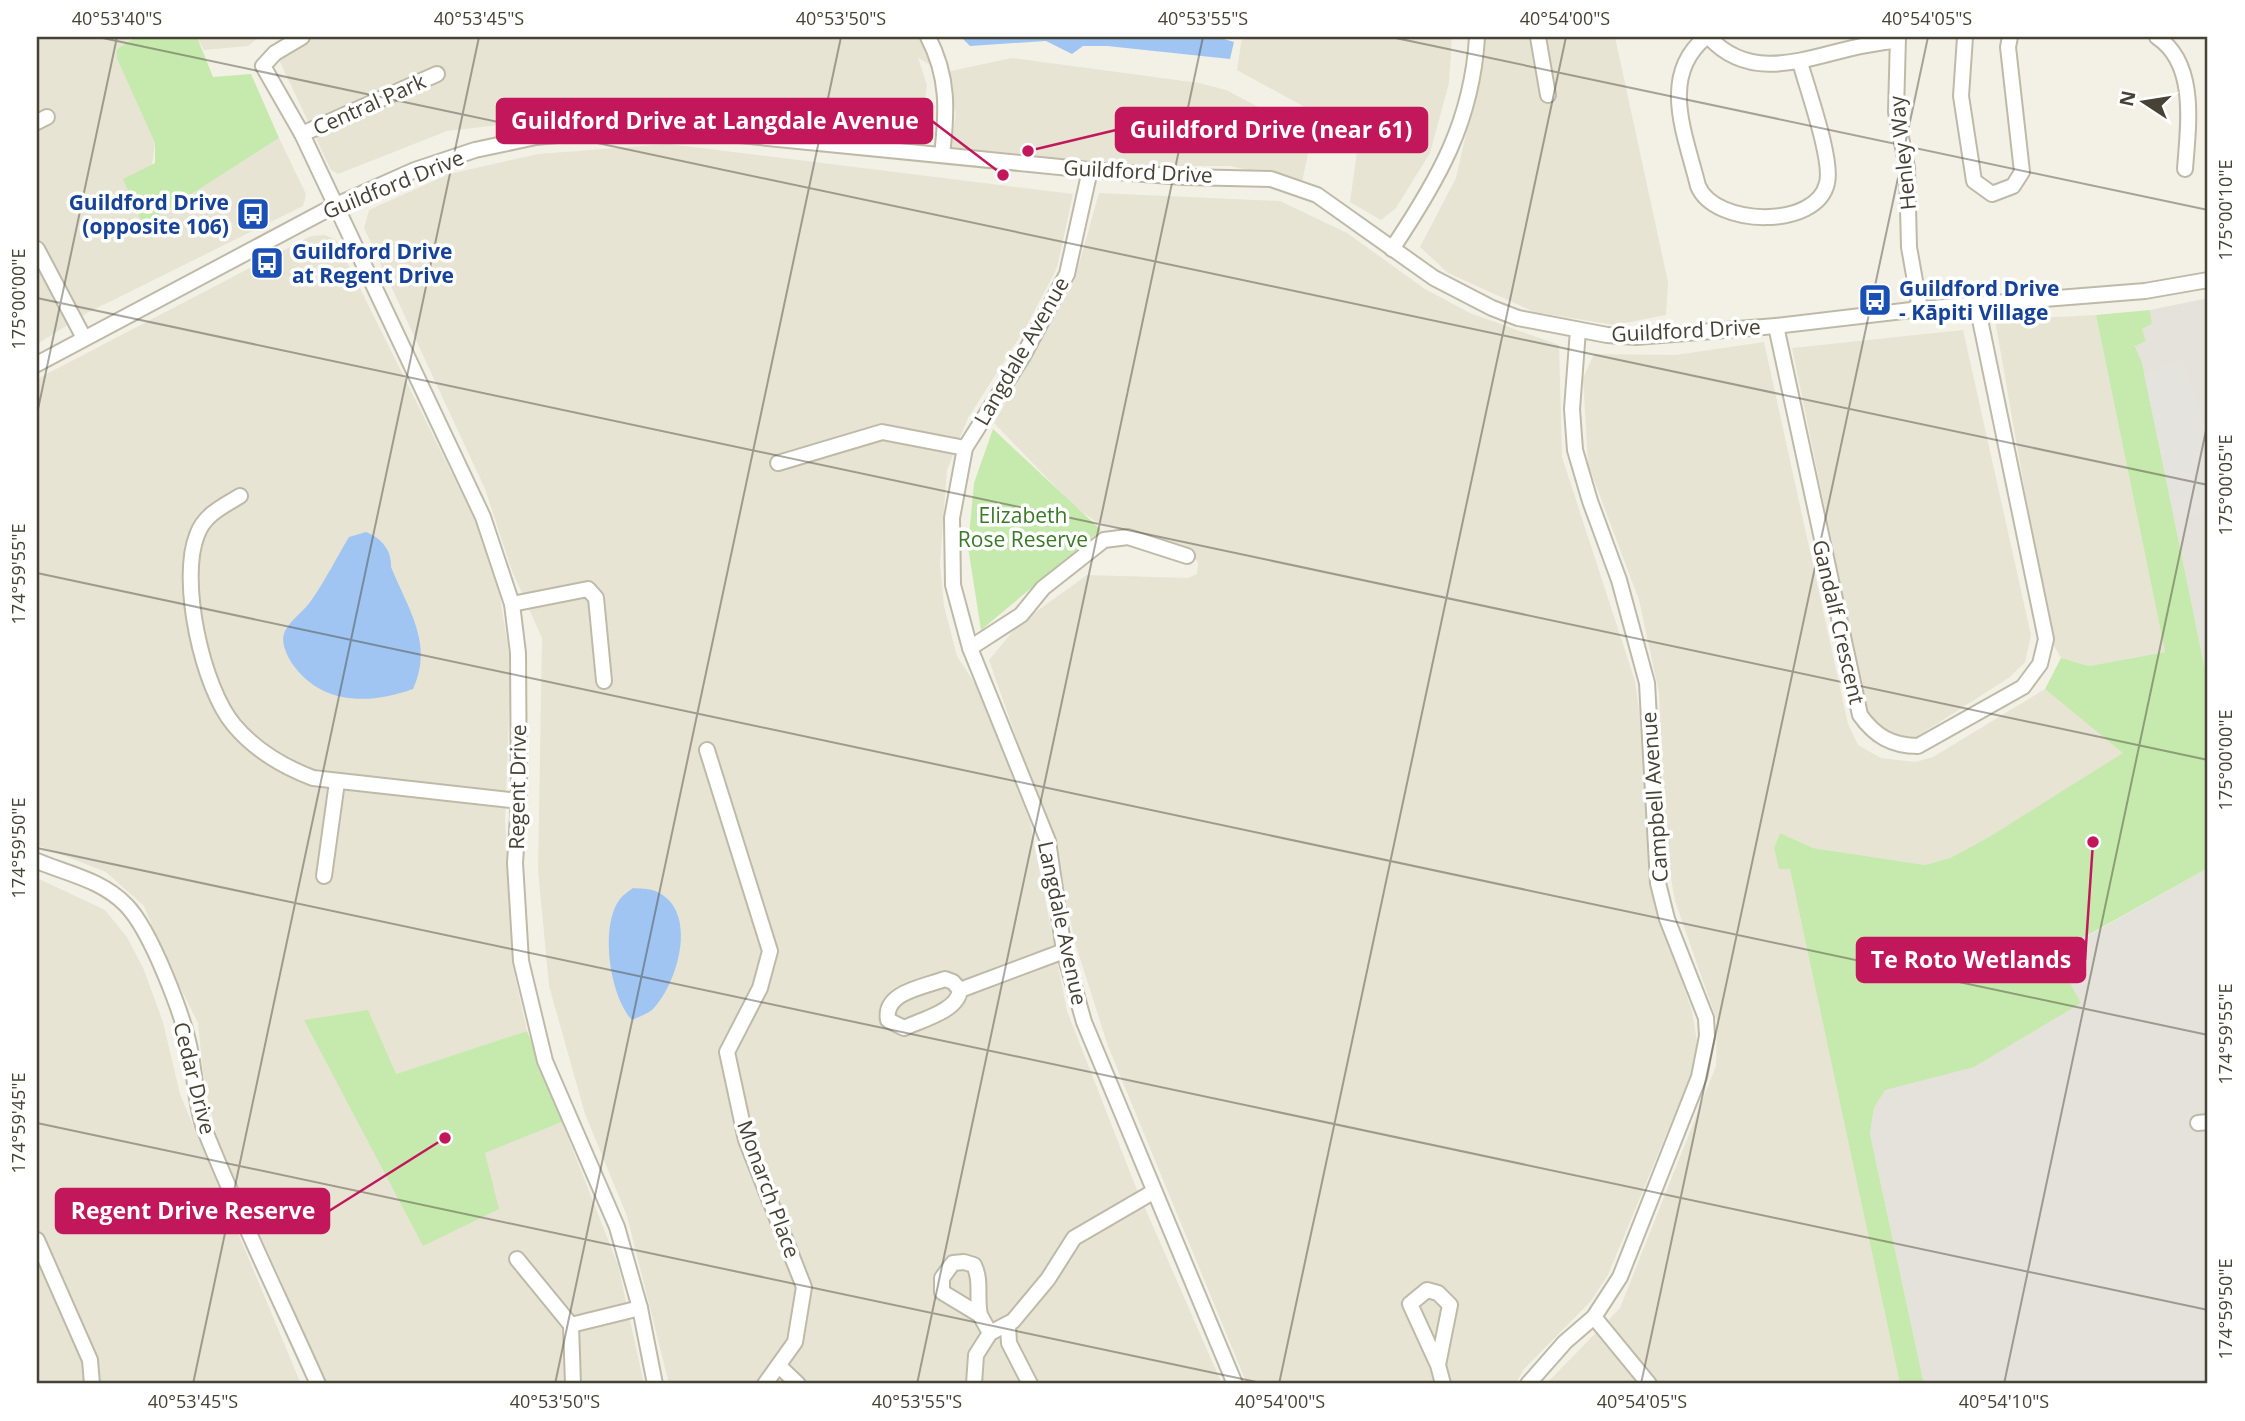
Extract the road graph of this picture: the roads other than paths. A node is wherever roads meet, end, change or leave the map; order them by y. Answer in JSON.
{"nodes":[{"id":1,"x":302,"y":37,"type":"edge"},
{"id":2,"x":928,"y":37,"type":"edge"},
{"id":3,"x":1478,"y":37,"type":"edge"},
{"id":4,"x":1538,"y":37,"type":"edge"},
{"id":5,"x":1708,"y":37,"type":"edge"},
{"id":6,"x":1965,"y":37,"type":"edge"},
{"id":7,"x":2010,"y":37,"type":"edge"},
{"id":8,"x":2157,"y":37,"type":"edge"},
{"id":9,"x":1898,"y":38,"type":"edge"},
{"id":10,"x":1800,"y":62,"type":"junction"},
{"id":11,"x":437,"y":74,"type":"dead end"},
{"id":12,"x":1548,"y":95,"type":"dead end"},
{"id":13,"x":302,"y":134,"type":"junction"},
{"id":14,"x":942,"y":155,"type":"junction"},
{"id":15,"x":2185,"y":169,"type":"dead end"},
{"id":16,"x":1090,"y":170,"type":"junction"},
{"id":17,"x":334,"y":206,"type":"junction"},
{"id":18,"x":37,"y":249,"type":"edge"},
{"id":19,"x":1392,"y":249,"type":"junction"},
{"id":20,"x":2208,"y":280,"type":"edge"},
{"id":21,"x":1977,"y":305,"type":"junction"},
{"id":22,"x":1920,"y":309,"type":"junction"},
{"id":23,"x":1776,"y":326,"type":"junction"},
{"id":24,"x":1578,"y":330,"type":"junction"},
{"id":25,"x":84,"y":338,"type":"junction"},
{"id":26,"x":37,"y":364,"type":"edge"},
{"id":27,"x":965,"y":448,"type":"junction"},
{"id":28,"x":778,"y":463,"type":"dead end"},
{"id":29,"x":240,"y":496,"type":"dead end"},
{"id":30,"x":1187,"y":556,"type":"dead end"},
{"id":31,"x":512,"y":604,"type":"junction"},
{"id":32,"x":970,"y":648,"type":"junction"},
{"id":33,"x":604,"y":681,"type":"dead end"},
{"id":34,"x":707,"y":750,"type":"dead end"},
{"id":35,"x":337,"y":782,"type":"junction"},
{"id":36,"x":519,"y":800,"type":"junction"},
{"id":37,"x":37,"y":861,"type":"edge"},
{"id":38,"x":324,"y":876,"type":"dead end"},
{"id":39,"x":1064,"y":951,"type":"junction"},
{"id":40,"x":960,"y":990,"type":"junction"},
{"id":41,"x":1153,"y":1192,"type":"junction"},
{"id":42,"x":37,"y":1240,"type":"edge"},
{"id":43,"x":517,"y":1259,"type":"dead end"},
{"id":44,"x":640,"y":1308,"type":"junction"},
{"id":45,"x":980,"y":1315,"type":"dead end"},
{"id":46,"x":1594,"y":1317,"type":"junction"},
{"id":47,"x":571,"y":1325,"type":"junction"},
{"id":48,"x":1008,"y":1326,"type":"junction"},
{"id":49,"x":990,"y":1333,"type":"junction"},
{"id":50,"x":1438,"y":1365,"type":"junction"},
{"id":51,"x":780,"y":1367,"type":"junction"},
{"id":52,"x":92,"y":1384,"type":"edge"},
{"id":53,"x":318,"y":1384,"type":"edge"},
{"id":54,"x":573,"y":1384,"type":"edge"},
{"id":55,"x":655,"y":1384,"type":"edge"},
{"id":56,"x":765,"y":1384,"type":"edge"},
{"id":57,"x":798,"y":1384,"type":"edge"},
{"id":58,"x":974,"y":1384,"type":"edge"},
{"id":59,"x":1030,"y":1384,"type":"edge"},
{"id":60,"x":1235,"y":1384,"type":"edge"},
{"id":61,"x":1443,"y":1384,"type":"edge"},
{"id":62,"x":1528,"y":1384,"type":"edge"},
{"id":63,"x":1649,"y":1384,"type":"edge"}],
"edges":[{"from":1,"to":13,"type":"street","name":"Central Park"},
{"from":2,"to":14,"type":"street"},
{"from":3,"to":19,"type":"street"},
{"from":4,"to":12,"type":"street"},
{"from":5,"to":10,"type":"street"},
{"from":5,"to":10,"type":"street"},
{"from":6,"to":7,"type":"street"},
{"from":8,"to":15,"type":"street"},
{"from":9,"to":10,"type":"street"},
{"from":9,"to":22,"type":"street","name":"Henley Way"},
{"from":11,"to":13,"type":"street","name":"Central Park"},
{"from":13,"to":17,"type":"street","name":"Central Park"},
{"from":14,"to":16,"type":"street","name":"Guildford Drive"},
{"from":14,"to":17,"type":"street","name":"Guildford Drive"},
{"from":16,"to":19,"type":"street","name":"Guildford Drive"},
{"from":16,"to":27,"type":"street","name":"Langdale Avenue"},
{"from":17,"to":25,"type":"street","name":"Guildford Drive"},
{"from":17,"to":31,"type":"street","name":"Regent Drive"},
{"from":18,"to":25,"type":"street"},
{"from":19,"to":24,"type":"street","name":"Guildford Drive"},
{"from":20,"to":21,"type":"street","name":"Guildford Drive"},
{"from":21,"to":22,"type":"street","name":"Guildford Drive"},
{"from":21,"to":23,"type":"street","name":"Gandalf Crescent"},
{"from":22,"to":23,"type":"street","name":"Guildford Drive"},
{"from":23,"to":24,"type":"street","name":"Guildford Drive"},
{"from":24,"to":46,"type":"street","name":"Campbell Avenue"},
{"from":25,"to":26,"type":"street","name":"Guildford Drive"},
{"from":27,"to":28,"type":"street","name":"Langdale Avenue"},
{"from":27,"to":32,"type":"street","name":"Langdale Avenue"},
{"from":29,"to":35,"type":"street"},
{"from":30,"to":32,"type":"street"},
{"from":31,"to":33,"type":"street"},
{"from":31,"to":36,"type":"street","name":"Regent Drive"},
{"from":32,"to":39,"type":"street","name":"Langdale Avenue"},
{"from":34,"to":51,"type":"street","name":"Monarch Place"},
{"from":35,"to":36,"type":"street"},
{"from":35,"to":38,"type":"street"},
{"from":36,"to":44,"type":"street","name":"Regent Drive"},
{"from":37,"to":53,"type":"street","name":"Cedar Drive"},
{"from":39,"to":40,"type":"street"},
{"from":39,"to":41,"type":"street","name":"Langdale Avenue"},
{"from":40,"to":40,"type":"street"},
{"from":41,"to":48,"type":"street"},
{"from":41,"to":60,"type":"street","name":"Langdale Avenue"},
{"from":42,"to":52,"type":"street"},
{"from":43,"to":47,"type":"street"},
{"from":44,"to":47,"type":"street"},
{"from":44,"to":55,"type":"street","name":"Regent Drive"},
{"from":45,"to":49,"type":"street"},
{"from":46,"to":62,"type":"street","name":"Campbell Avenue"},
{"from":46,"to":63,"type":"street"},
{"from":47,"to":54,"type":"street"},
{"from":48,"to":49,"type":"street"},
{"from":48,"to":59,"type":"street"},
{"from":49,"to":58,"type":"street"},
{"from":50,"to":50,"type":"street"},
{"from":50,"to":61,"type":"street"},
{"from":51,"to":56,"type":"street","name":"Monarch Place"},
{"from":51,"to":57,"type":"street"}]}
